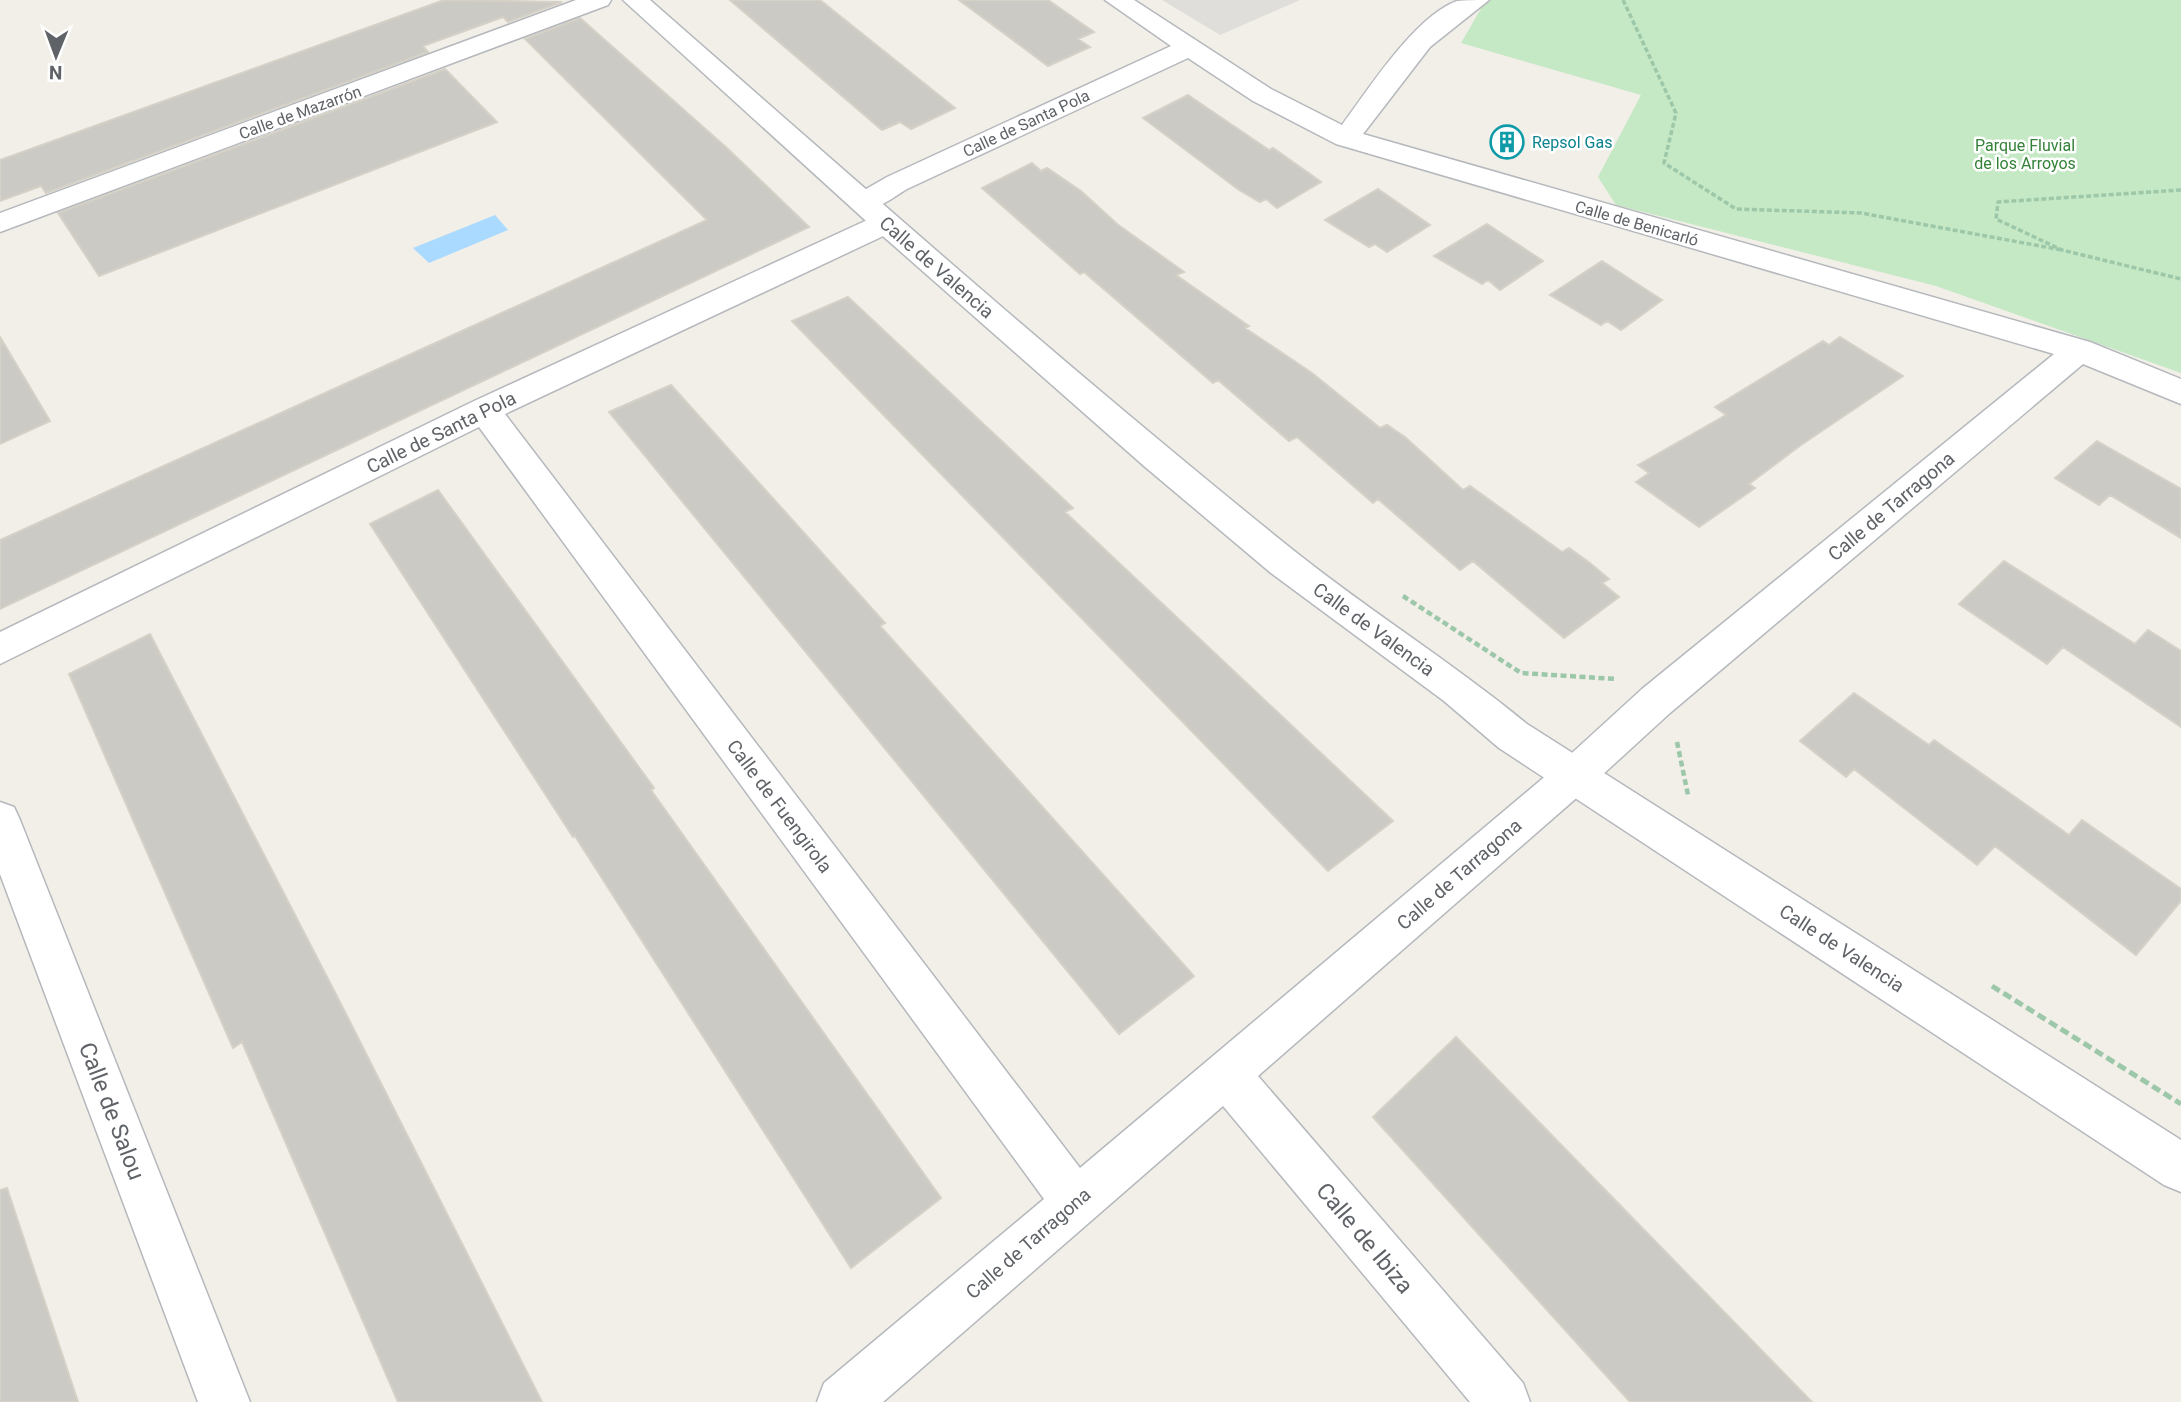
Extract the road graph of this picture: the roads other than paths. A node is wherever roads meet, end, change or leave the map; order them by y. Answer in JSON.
{"nodes":[{"id":1,"x":599,"y":0,"type":"edge"},
{"id":2,"x":635,"y":0,"type":"edge"},
{"id":3,"x":1117,"y":0,"type":"edge"},
{"id":4,"x":1477,"y":0,"type":"edge"},
{"id":5,"x":1190,"y":47,"type":"junction"},
{"id":6,"x":1346,"y":138,"type":"junction"},
{"id":7,"x":875,"y":213,"type":"junction"},
{"id":8,"x":0,"y":223,"type":"edge"},
{"id":9,"x":2079,"y":350,"type":"junction"},
{"id":10,"x":2181,"y":392,"type":"edge"},
{"id":11,"x":484,"y":410,"type":"junction"},
{"id":12,"x":0,"y":649,"type":"edge"},
{"id":13,"x":1575,"y":775,"type":"junction"},
{"id":14,"x":0,"y":820,"type":"edge"},
{"id":15,"x":1226,"y":1074,"type":"junction"},
{"id":16,"x":2181,"y":1168,"type":"edge"},
{"id":17,"x":1076,"y":1202,"type":"junction"},
{"id":18,"x":224,"y":1402,"type":"edge"},
{"id":19,"x":843,"y":1402,"type":"edge"},
{"id":20,"x":1504,"y":1402,"type":"edge"}],
"edges":[{"from":1,"to":8,"type":"street","name":"Calle de Mazarrón"},
{"from":2,"to":7,"type":"street","name":"Calle de Valencia"},
{"from":3,"to":5,"type":"street","name":"Calle de Benicarló"},
{"from":4,"to":6,"type":"street"},
{"from":5,"to":6,"type":"street","name":"Calle de Benicarló"},
{"from":5,"to":7,"type":"street","name":"Calle de Santa Pola"},
{"from":6,"to":9,"type":"street","name":"Calle de Benicarló"},
{"from":7,"to":11,"type":"street","name":"Calle de Santa Pola"},
{"from":7,"to":13,"type":"street","name":"Calle de Valencia"},
{"from":9,"to":10,"type":"street","name":"Calle de Benicarló"},
{"from":9,"to":13,"type":"street","name":"Calle de Tarragona"},
{"from":11,"to":12,"type":"street","name":"Calle de Santa Pola"},
{"from":11,"to":17,"type":"street","name":"Calle de Fuengirola"},
{"from":13,"to":15,"type":"street","name":"Calle de Tarragona"},
{"from":13,"to":16,"type":"street","name":"Calle de Valencia"},
{"from":14,"to":18,"type":"street","name":"Calle de Salou"},
{"from":15,"to":17,"type":"street","name":"Calle de Tarragona"},
{"from":15,"to":20,"type":"street","name":"Calle de Ibiza"},
{"from":17,"to":19,"type":"street","name":"Calle de Tarragona"}]}
